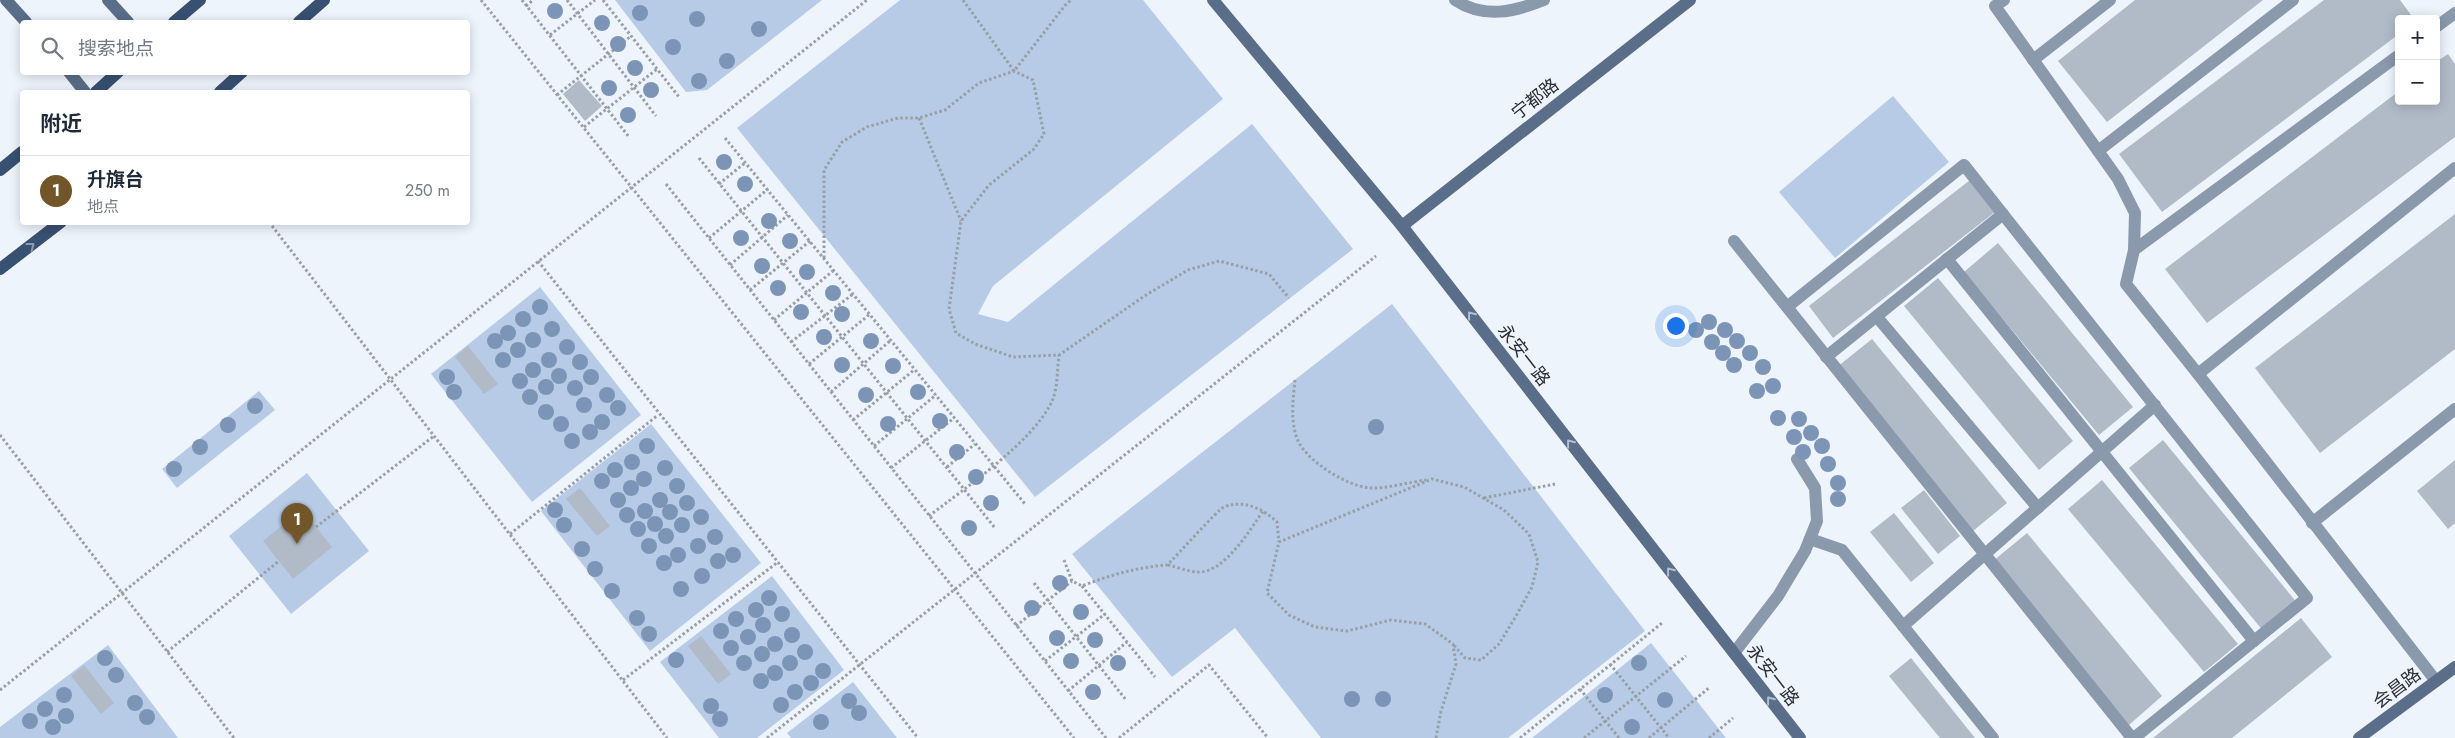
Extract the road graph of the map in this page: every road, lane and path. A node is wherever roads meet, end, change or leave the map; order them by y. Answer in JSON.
{"nodes":[{"id":1,"x":6,"y":0,"type":"edge"},
{"id":2,"x":126,"y":0,"type":"edge"},
{"id":3,"x":200,"y":0,"type":"edge"},
{"id":4,"x":324,"y":0,"type":"edge"},
{"id":5,"x":481,"y":0,"type":"edge"},
{"id":6,"x":522,"y":0,"type":"edge"},
{"id":7,"x":533,"y":0,"type":"edge"},
{"id":8,"x":567,"y":0,"type":"edge"},
{"id":9,"x":595,"y":0,"type":"edge"},
{"id":10,"x":603,"y":0,"type":"edge"},
{"id":11,"x":867,"y":0,"type":"edge"},
{"id":12,"x":963,"y":0,"type":"edge"},
{"id":13,"x":1072,"y":0,"type":"edge"},
{"id":14,"x":1213,"y":0,"type":"edge"},
{"id":15,"x":1455,"y":0,"type":"edge"},
{"id":16,"x":1544,"y":0,"type":"edge"},
{"id":17,"x":1690,"y":0,"type":"edge"},
{"id":18,"x":2004,"y":0,"type":"edge"},
{"id":19,"x":2110,"y":0,"type":"edge"},
{"id":20,"x":2293,"y":0,"type":"edge"},
{"id":21,"x":112,"y":4,"type":"edge"},
{"id":22,"x":526,"y":6,"type":"junction"},
{"id":23,"x":2455,"y":13,"type":"edge"},
{"id":24,"x":577,"y":14,"type":"junction"},
{"id":25,"x":24,"y":20,"type":"edge"},
{"id":26,"x":126,"y":20,"type":"edge"},
{"id":27,"x":176,"y":20,"type":"edge"},
{"id":28,"x":300,"y":20,"type":"edge"},
{"id":29,"x":2440,"y":24,"type":"edge"},
{"id":30,"x":550,"y":35,"type":"junction"},
{"id":31,"x":632,"y":36,"type":"junction"},
{"id":32,"x":608,"y":54,"type":"junction"},
{"id":33,"x":2395,"y":58,"type":"edge"},
{"id":34,"x":2033,"y":60,"type":"junction"},
{"id":35,"x":658,"y":69,"type":"junction"},
{"id":36,"x":1014,"y":71,"type":"junction"},
{"id":37,"x":71,"y":75,"type":"edge"},
{"id":38,"x":115,"y":75,"type":"edge"},
{"id":39,"x":239,"y":75,"type":"edge"},
{"id":40,"x":581,"y":76,"type":"junction"},
{"id":41,"x":634,"y":88,"type":"junction"},
{"id":42,"x":83,"y":90,"type":"edge"},
{"id":43,"x":98,"y":90,"type":"edge"},
{"id":44,"x":222,"y":90,"type":"edge"},
{"id":45,"x":557,"y":95,"type":"junction"},
{"id":46,"x":679,"y":97,"type":"dead end"},
{"id":47,"x":607,"y":109,"type":"junction"},
{"id":48,"x":656,"y":116,"type":"dead end"},
{"id":49,"x":919,"y":118,"type":"junction"},
{"id":50,"x":584,"y":128,"type":"junction"},
{"id":51,"x":629,"y":137,"type":"dead end"},
{"id":52,"x":725,"y":138,"type":"dead end"},
{"id":53,"x":2098,"y":151,"type":"junction"},
{"id":54,"x":20,"y":154,"type":"edge"},
{"id":55,"x":699,"y":158,"type":"dead end"},
{"id":56,"x":746,"y":162,"type":"junction"},
{"id":57,"x":2455,"y":168,"type":"edge"},
{"id":58,"x":0,"y":170,"type":"edge"},
{"id":59,"x":666,"y":184,"type":"dead end"},
{"id":60,"x":719,"y":184,"type":"junction"},
{"id":61,"x":631,"y":187,"type":"junction"},
{"id":62,"x":768,"y":189,"type":"junction"},
{"id":63,"x":741,"y":211,"type":"junction"},
{"id":64,"x":2003,"y":214,"type":"junction"},
{"id":65,"x":788,"y":215,"type":"junction"},
{"id":66,"x":961,"y":221,"type":"junction"},
{"id":67,"x":57,"y":225,"type":"edge"},
{"id":68,"x":271,"y":225,"type":"edge"},
{"id":69,"x":1402,"y":226,"type":"junction"},
{"id":70,"x":709,"y":238,"type":"junction"},
{"id":71,"x":763,"y":238,"type":"junction"},
{"id":72,"x":1734,"y":240,"type":"dead end"},
{"id":73,"x":810,"y":241,"type":"junction"},
{"id":74,"x":2134,"y":250,"type":"junction"},
{"id":75,"x":1376,"y":256,"type":"dead end"},
{"id":76,"x":824,"y":258,"type":"junction"},
{"id":77,"x":1947,"y":259,"type":"junction"},
{"id":78,"x":538,"y":261,"type":"junction"},
{"id":79,"x":783,"y":263,"type":"junction"},
{"id":80,"x":730,"y":265,"type":"junction"},
{"id":81,"x":0,"y":269,"type":"edge"},
{"id":82,"x":834,"y":270,"type":"junction"},
{"id":83,"x":750,"y":290,"type":"junction"},
{"id":84,"x":806,"y":293,"type":"junction"},
{"id":85,"x":853,"y":294,"type":"junction"},
{"id":86,"x":1289,"y":298,"type":"dead end"},
{"id":87,"x":1787,"y":307,"type":"junction"},
{"id":88,"x":870,"y":314,"type":"junction"},
{"id":89,"x":826,"y":316,"type":"junction"},
{"id":90,"x":1877,"y":317,"type":"junction"},
{"id":91,"x":774,"y":320,"type":"junction"},
{"id":92,"x":842,"y":337,"type":"junction"},
{"id":93,"x":891,"y":340,"type":"junction"},
{"id":94,"x":792,"y":342,"type":"junction"},
{"id":95,"x":1059,"y":356,"type":"junction"},
{"id":96,"x":1826,"y":357,"type":"junction"},
{"id":97,"x":809,"y":364,"type":"junction"},
{"id":98,"x":863,"y":364,"type":"junction"},
{"id":99,"x":914,"y":370,"type":"junction"},
{"id":100,"x":2198,"y":374,"type":"junction"},
{"id":101,"x":390,"y":380,"type":"junction"},
{"id":102,"x":1294,"y":380,"type":"dead end"},
{"id":103,"x":831,"y":392,"type":"junction"},
{"id":104,"x":887,"y":393,"type":"junction"},
{"id":105,"x":936,"y":395,"type":"junction"},
{"id":106,"x":2155,"y":405,"type":"junction"},
{"id":107,"x":2455,"y":409,"type":"edge"},
{"id":108,"x":658,"y":415,"type":"junction"},
{"id":109,"x":954,"y":418,"type":"junction"},
{"id":110,"x":907,"y":419,"type":"junction"},
{"id":111,"x":853,"y":420,"type":"junction"},
{"id":112,"x":0,"y":435,"type":"edge"},
{"id":113,"x":434,"y":436,"type":"junction"},
{"id":114,"x":925,"y":441,"type":"junction"},
{"id":115,"x":975,"y":444,"type":"junction"},
{"id":116,"x":874,"y":446,"type":"junction"},
{"id":117,"x":2102,"y":452,"type":"junction"},
{"id":118,"x":1797,"y":459,"type":"dead end"},
{"id":119,"x":993,"y":466,"type":"junction"},
{"id":120,"x":947,"y":467,"type":"junction"},
{"id":121,"x":891,"y":468,"type":"junction"},
{"id":122,"x":1432,"y":479,"type":"junction"},
{"id":123,"x":1554,"y":484,"type":"dead end"},
{"id":124,"x":964,"y":489,"type":"junction"},
{"id":125,"x":1483,"y":498,"type":"junction"},
{"id":126,"x":1024,"y":504,"type":"dead end"},
{"id":127,"x":2038,"y":508,"type":"junction"},
{"id":128,"x":1264,"y":510,"type":"junction"},
{"id":129,"x":929,"y":516,"type":"junction"},
{"id":130,"x":2312,"y":523,"type":"junction"},
{"id":131,"x":316,"y":527,"type":"dead end"},
{"id":132,"x":995,"y":528,"type":"dead end"},
{"id":133,"x":510,"y":534,"type":"junction"},
{"id":134,"x":1810,"y":539,"type":"junction"},
{"id":135,"x":1279,"y":542,"type":"junction"},
{"id":136,"x":1984,"y":555,"type":"junction"},
{"id":137,"x":1064,"y":560,"type":"dead end"},
{"id":138,"x":279,"y":561,"type":"dead end"},
{"id":139,"x":778,"y":562,"type":"junction"},
{"id":140,"x":1167,"y":565,"type":"junction"},
{"id":141,"x":975,"y":573,"type":"junction"},
{"id":142,"x":1072,"y":581,"type":"junction"},
{"id":143,"x":1034,"y":583,"type":"dead end"},
{"id":144,"x":1082,"y":586,"type":"junction"},
{"id":145,"x":955,"y":590,"type":"junction"},
{"id":146,"x":122,"y":593,"type":"junction"},
{"id":147,"x":1048,"y":600,"type":"junction"},
{"id":148,"x":1105,"y":614,"type":"junction"},
{"id":149,"x":1662,"y":623,"type":"dead end"},
{"id":150,"x":1016,"y":626,"type":"junction"},
{"id":151,"x":1903,"y":626,"type":"junction"},
{"id":152,"x":1076,"y":637,"type":"junction"},
{"id":153,"x":2254,"y":641,"type":"junction"},
{"id":154,"x":1127,"y":642,"type":"junction"},
{"id":155,"x":1452,"y":644,"type":"junction"},
{"id":156,"x":168,"y":652,"type":"junction"},
{"id":157,"x":1734,"y":653,"type":"junction"},
{"id":158,"x":1686,"y":656,"type":"dead end"},
{"id":159,"x":1045,"y":661,"type":"junction"},
{"id":160,"x":1610,"y":664,"type":"junction"},
{"id":161,"x":859,"y":665,"type":"junction"},
{"id":162,"x":1099,"y":665,"type":"junction"},
{"id":163,"x":2455,"y":666,"type":"edge"},
{"id":164,"x":1155,"y":677,"type":"dead end"},
{"id":165,"x":623,"y":680,"type":"junction"},
{"id":166,"x":2436,"y":681,"type":"junction"},
{"id":167,"x":1710,"y":687,"type":"dead end"},
{"id":168,"x":1580,"y":689,"type":"junction"},
{"id":169,"x":0,"y":690,"type":"edge"},
{"id":170,"x":1068,"y":691,"type":"junction"},
{"id":171,"x":1636,"y":696,"type":"junction"},
{"id":172,"x":1126,"y":700,"type":"dead end"},
{"id":173,"x":1733,"y":718,"type":"dead end"},
{"id":174,"x":1605,"y":721,"type":"junction"},
{"id":175,"x":1661,"y":728,"type":"junction"},
{"id":176,"x":234,"y":738,"type":"edge"},
{"id":177,"x":668,"y":738,"type":"edge"},
{"id":178,"x":767,"y":738,"type":"edge"},
{"id":179,"x":918,"y":738,"type":"edge"},
{"id":180,"x":1074,"y":738,"type":"edge"},
{"id":181,"x":1106,"y":738,"type":"edge"},
{"id":182,"x":1119,"y":738,"type":"edge"},
{"id":183,"x":1268,"y":738,"type":"edge"},
{"id":184,"x":1436,"y":738,"type":"edge"},
{"id":185,"x":1520,"y":738,"type":"edge"},
{"id":186,"x":1584,"y":738,"type":"edge"},
{"id":187,"x":1618,"y":738,"type":"edge"},
{"id":188,"x":1649,"y":738,"type":"edge"},
{"id":189,"x":1669,"y":738,"type":"edge"},
{"id":190,"x":1709,"y":738,"type":"edge"},
{"id":191,"x":1800,"y":738,"type":"edge"},
{"id":192,"x":1993,"y":738,"type":"edge"},
{"id":193,"x":2133,"y":738,"type":"edge"},
{"id":194,"x":2359,"y":738,"type":"edge"}],
"edges":[{"from":1,"to":25,"type":"street"},
{"from":2,"to":21,"type":"street"},
{"from":3,"to":27,"type":"main road"},
{"from":4,"to":28,"type":"main road"},
{"from":5,"to":45,"type":"path"},
{"from":6,"to":22,"type":"path"},
{"from":7,"to":22,"type":"path"},
{"from":8,"to":24,"type":"path"},
{"from":9,"to":24,"type":"path"},
{"from":10,"to":31,"type":"path"},
{"from":11,"to":61,"type":"path"},
{"from":12,"to":36,"type":"path"},
{"from":13,"to":36,"type":"path"},
{"from":14,"to":69,"type":"street","name":"永安一路"},
{"from":15,"to":16,"type":"lane"},
{"from":17,"to":69,"type":"street","name":"宁都路"},
{"from":18,"to":34,"type":"lane"},
{"from":19,"to":34,"type":"lane"},
{"from":20,"to":53,"type":"lane"},
{"from":21,"to":26,"type":"street"},
{"from":22,"to":30,"type":"path"},
{"from":23,"to":29,"type":"lane"},
{"from":24,"to":30,"type":"path"},
{"from":24,"to":32,"type":"path"},
{"from":30,"to":40,"type":"path"},
{"from":31,"to":32,"type":"path"},
{"from":31,"to":35,"type":"path"},
{"from":32,"to":40,"type":"path"},
{"from":32,"to":41,"type":"path"},
{"from":33,"to":74,"type":"lane"},
{"from":34,"to":53,"type":"lane"},
{"from":35,"to":41,"type":"path"},
{"from":35,"to":46,"type":"path"},
{"from":36,"to":49,"type":"path"},
{"from":36,"to":66,"type":"path"},
{"from":37,"to":42,"type":"street"},
{"from":38,"to":43,"type":"main road"},
{"from":39,"to":44,"type":"main road"},
{"from":40,"to":45,"type":"path"},
{"from":40,"to":47,"type":"path"},
{"from":41,"to":47,"type":"path"},
{"from":41,"to":48,"type":"path"},
{"from":45,"to":50,"type":"path"},
{"from":47,"to":50,"type":"path"},
{"from":47,"to":51,"type":"path"},
{"from":49,"to":66,"type":"path"},
{"from":49,"to":76,"type":"path"},
{"from":50,"to":61,"type":"path"},
{"from":52,"to":56,"type":"path"},
{"from":53,"to":74,"type":"lane"},
{"from":54,"to":58,"type":"main road"},
{"from":55,"to":60,"type":"path"},
{"from":56,"to":60,"type":"path"},
{"from":56,"to":62,"type":"path"},
{"from":57,"to":100,"type":"lane"},
{"from":59,"to":70,"type":"path"},
{"from":60,"to":63,"type":"path"},
{"from":61,"to":78,"type":"path"},
{"from":61,"to":145,"type":"path"},
{"from":62,"to":63,"type":"path"},
{"from":62,"to":65,"type":"path"},
{"from":63,"to":70,"type":"path"},
{"from":63,"to":71,"type":"path"},
{"from":64,"to":77,"type":"lane"},
{"from":64,"to":87,"type":"lane"},
{"from":64,"to":106,"type":"lane"},
{"from":65,"to":71,"type":"path"},
{"from":65,"to":73,"type":"path"},
{"from":66,"to":95,"type":"path"},
{"from":81,"to":67,"type":"main road","one_way":true},
{"from":68,"to":101,"type":"path"},
{"from":157,"to":69,"type":"street","name":"永安一路","one_way":true},
{"from":70,"to":80,"type":"path"},
{"from":71,"to":79,"type":"path"},
{"from":71,"to":80,"type":"path"},
{"from":72,"to":87,"type":"lane"},
{"from":73,"to":76,"type":"path"},
{"from":73,"to":79,"type":"path"},
{"from":74,"to":100,"type":"lane"},
{"from":75,"to":141,"type":"path"},
{"from":76,"to":82,"type":"path"},
{"from":77,"to":90,"type":"lane"},
{"from":77,"to":117,"type":"lane"},
{"from":78,"to":101,"type":"path"},
{"from":78,"to":108,"type":"path"},
{"from":79,"to":83,"type":"path"},
{"from":79,"to":84,"type":"path"},
{"from":80,"to":83,"type":"path"},
{"from":82,"to":84,"type":"path"},
{"from":82,"to":85,"type":"path"},
{"from":83,"to":91,"type":"path"},
{"from":84,"to":89,"type":"path"},
{"from":84,"to":91,"type":"path"},
{"from":85,"to":88,"type":"path"},
{"from":85,"to":89,"type":"path"},
{"from":86,"to":95,"type":"path"},
{"from":87,"to":96,"type":"lane"},
{"from":88,"to":92,"type":"path"},
{"from":88,"to":93,"type":"path"},
{"from":89,"to":92,"type":"path"},
{"from":89,"to":94,"type":"path"},
{"from":90,"to":96,"type":"lane"},
{"from":90,"to":127,"type":"lane"},
{"from":91,"to":94,"type":"path"},
{"from":92,"to":97,"type":"path"},
{"from":92,"to":98,"type":"path"},
{"from":93,"to":98,"type":"path"},
{"from":93,"to":99,"type":"path"},
{"from":94,"to":97,"type":"path"},
{"from":95,"to":119,"type":"path"},
{"from":96,"to":136,"type":"lane"},
{"from":97,"to":103,"type":"path"},
{"from":98,"to":103,"type":"path"},
{"from":98,"to":104,"type":"path"},
{"from":99,"to":104,"type":"path"},
{"from":99,"to":105,"type":"path"},
{"from":100,"to":130,"type":"lane"},
{"from":101,"to":113,"type":"path"},
{"from":101,"to":146,"type":"path"},
{"from":102,"to":122,"type":"path"},
{"from":103,"to":111,"type":"path"},
{"from":104,"to":110,"type":"path"},
{"from":104,"to":111,"type":"path"},
{"from":105,"to":109,"type":"path"},
{"from":105,"to":110,"type":"path"},
{"from":106,"to":117,"type":"lane"},
{"from":106,"to":153,"type":"lane"},
{"from":107,"to":130,"type":"lane"},
{"from":108,"to":133,"type":"path"},
{"from":108,"to":139,"type":"path"},
{"from":109,"to":114,"type":"path"},
{"from":109,"to":115,"type":"path"},
{"from":110,"to":114,"type":"path"},
{"from":110,"to":116,"type":"path"},
{"from":111,"to":116,"type":"path"},
{"from":112,"to":146,"type":"path"},
{"from":113,"to":131,"type":"path"},
{"from":113,"to":133,"type":"path"},
{"from":114,"to":120,"type":"path"},
{"from":114,"to":121,"type":"path"},
{"from":115,"to":119,"type":"path"},
{"from":115,"to":120,"type":"path"},
{"from":116,"to":121,"type":"path"},
{"from":117,"to":127,"type":"lane"},
{"from":117,"to":153,"type":"lane"},
{"from":118,"to":134,"type":"lane"},
{"from":119,"to":124,"type":"path"},
{"from":119,"to":126,"type":"path"},
{"from":120,"to":124,"type":"path"},
{"from":121,"to":129,"type":"path"},
{"from":122,"to":125,"type":"path"},
{"from":122,"to":135,"type":"path"},
{"from":123,"to":125,"type":"path"},
{"from":124,"to":129,"type":"path"},
{"from":124,"to":132,"type":"path"},
{"from":125,"to":155,"type":"path"},
{"from":127,"to":136,"type":"lane"},
{"from":128,"to":135,"type":"path"},
{"from":128,"to":140,"type":"path"},
{"from":128,"to":140,"type":"path"},
{"from":129,"to":141,"type":"path"},
{"from":130,"to":166,"type":"lane"},
{"from":133,"to":165,"type":"path"},
{"from":134,"to":151,"type":"lane"},
{"from":134,"to":157,"type":"lane"},
{"from":135,"to":155,"type":"path"},
{"from":136,"to":151,"type":"lane"},
{"from":136,"to":193,"type":"lane"},
{"from":137,"to":142,"type":"path"},
{"from":138,"to":156,"type":"path"},
{"from":139,"to":161,"type":"path"},
{"from":139,"to":165,"type":"path"},
{"from":140,"to":144,"type":"path"},
{"from":141,"to":145,"type":"path"},
{"from":141,"to":150,"type":"path"},
{"from":142,"to":144,"type":"path"},
{"from":142,"to":147,"type":"path"},
{"from":143,"to":147,"type":"path"},
{"from":144,"to":148,"type":"path"},
{"from":145,"to":161,"type":"path"},
{"from":145,"to":180,"type":"path"},
{"from":146,"to":156,"type":"path"},
{"from":146,"to":169,"type":"path"},
{"from":147,"to":150,"type":"path"},
{"from":147,"to":152,"type":"path"},
{"from":148,"to":152,"type":"path"},
{"from":148,"to":154,"type":"path"},
{"from":149,"to":160,"type":"path"},
{"from":150,"to":159,"type":"path"},
{"from":151,"to":192,"type":"lane"},
{"from":152,"to":159,"type":"path"},
{"from":152,"to":162,"type":"path"},
{"from":153,"to":193,"type":"lane"},
{"from":154,"to":162,"type":"path"},
{"from":154,"to":164,"type":"path"},
{"from":155,"to":184,"type":"path"},
{"from":156,"to":176,"type":"path"},
{"from":191,"to":157,"type":"street","name":"永安一路","one_way":true},
{"from":158,"to":171,"type":"path"},
{"from":159,"to":170,"type":"path"},
{"from":160,"to":168,"type":"path"},
{"from":160,"to":171,"type":"path"},
{"from":161,"to":178,"type":"path"},
{"from":161,"to":179,"type":"path"},
{"from":162,"to":170,"type":"path"},
{"from":162,"to":172,"type":"path"},
{"from":163,"to":166,"type":"street","name":"会昌路"},
{"from":165,"to":177,"type":"path"},
{"from":166,"to":194,"type":"street","name":"会昌路"},
{"from":167,"to":175,"type":"path"},
{"from":168,"to":174,"type":"path"},
{"from":168,"to":185,"type":"path"},
{"from":170,"to":181,"type":"path"},
{"from":171,"to":174,"type":"path"},
{"from":171,"to":175,"type":"path"},
{"from":173,"to":190,"type":"path"},
{"from":174,"to":186,"type":"path"},
{"from":174,"to":187,"type":"path"},
{"from":175,"to":188,"type":"path"},
{"from":175,"to":189,"type":"path"},
{"from":182,"to":183,"type":"path"}]}
